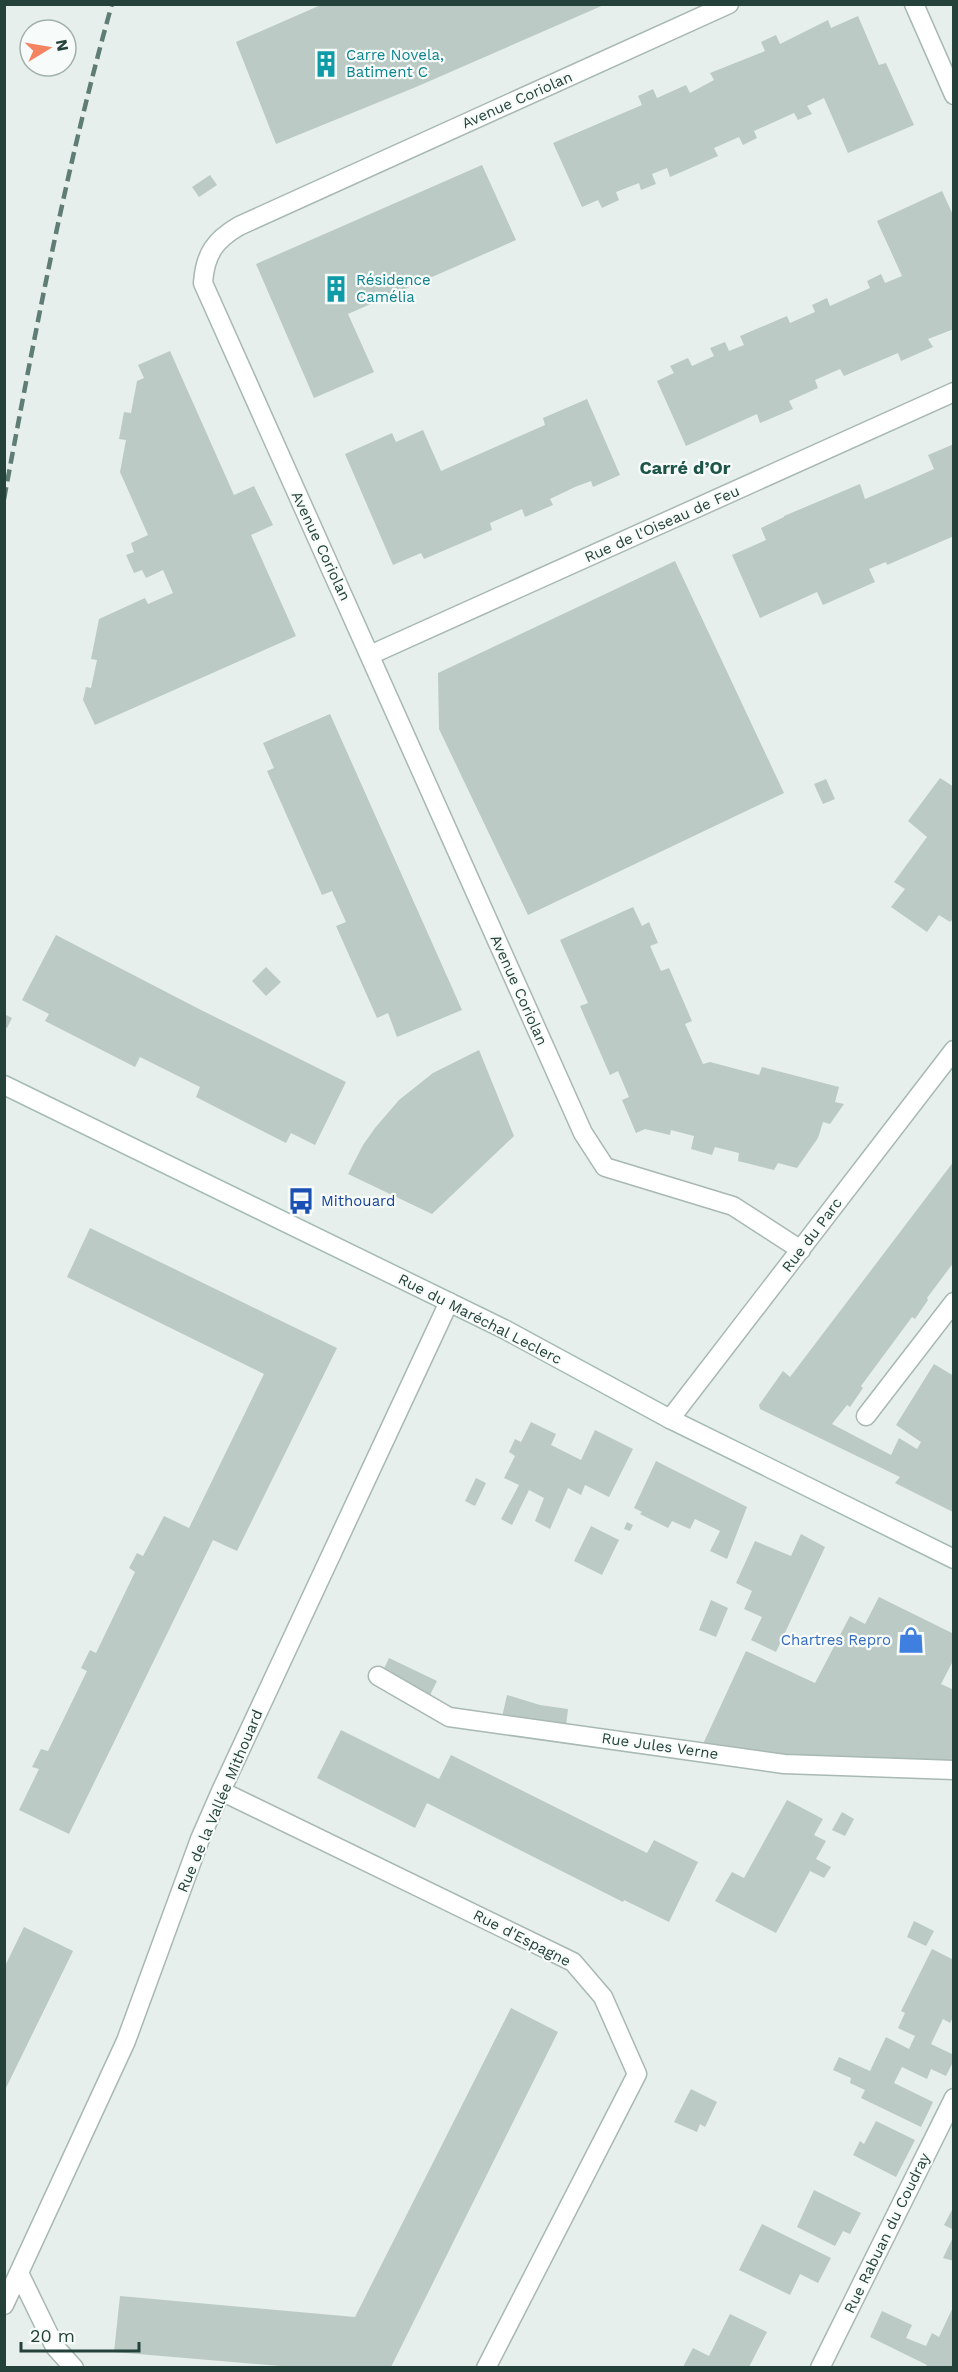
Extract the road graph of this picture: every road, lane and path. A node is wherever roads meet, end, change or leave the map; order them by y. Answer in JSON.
{"nodes":[{"id":1,"x":729,"y":4,"type":"edge"},
{"id":2,"x":914,"y":4,"type":"edge"},
{"id":3,"x":954,"y":95,"type":"edge"},
{"id":4,"x":954,"y":392,"type":"edge"},
{"id":5,"x":370,"y":655,"type":"junction"},
{"id":6,"x":951,"y":1059,"type":"edge"},
{"id":7,"x":4,"y":1085,"type":"edge"},
{"id":8,"x":801,"y":1250,"type":"junction"},
{"id":9,"x":449,"y":1302,"type":"junction"},
{"id":10,"x":954,"y":1302,"type":"edge"},
{"id":11,"x":866,"y":1416,"type":"dead end"},
{"id":12,"x":670,"y":1419,"type":"junction"},
{"id":13,"x":954,"y":1559,"type":"edge"},
{"id":14,"x":378,"y":1676,"type":"dead end"},
{"id":15,"x":954,"y":1770,"type":"edge"},
{"id":16,"x":220,"y":1791,"type":"junction"},
{"id":17,"x":954,"y":2098,"type":"edge"},
{"id":18,"x":20,"y":2275,"type":"junction"},
{"id":19,"x":4,"y":2305,"type":"edge"},
{"id":20,"x":74,"y":2367,"type":"edge"},
{"id":21,"x":486,"y":2367,"type":"edge"},
{"id":22,"x":820,"y":2367,"type":"edge"}],
"edges":[{"from":1,"to":5,"type":"street","name":"Avenue Coriolan"},
{"from":2,"to":3,"type":"street"},
{"from":4,"to":5,"type":"street","name":"Rue de l'Oiseau de Feu"},
{"from":5,"to":8,"type":"street","name":"Avenue Coriolan"},
{"from":6,"to":8,"type":"street","name":"Rue du Parc"},
{"from":7,"to":9,"type":"street","name":"Rue du Maréchal Leclerc"},
{"from":8,"to":12,"type":"street","name":"Rue du Parc"},
{"from":9,"to":12,"type":"street","name":"Rue du Maréchal Leclerc"},
{"from":9,"to":16,"type":"street","name":"Rue de la Vallée Mithouard"},
{"from":10,"to":11,"type":"street"},
{"from":12,"to":13,"type":"street","name":"Rue du Maréchal Leclerc"},
{"from":14,"to":15,"type":"street","name":"Rue Jules Verne"},
{"from":16,"to":18,"type":"street","name":"Rue de la Vallée Mithouard"},
{"from":16,"to":21,"type":"street","name":"Rue d'Espagne"},
{"from":17,"to":22,"type":"street","name":"Rue Rabuan du Coudray"},
{"from":18,"to":19,"type":"street","name":"Rue de la Vallée Mithouard"},
{"from":18,"to":20,"type":"street"}]}
